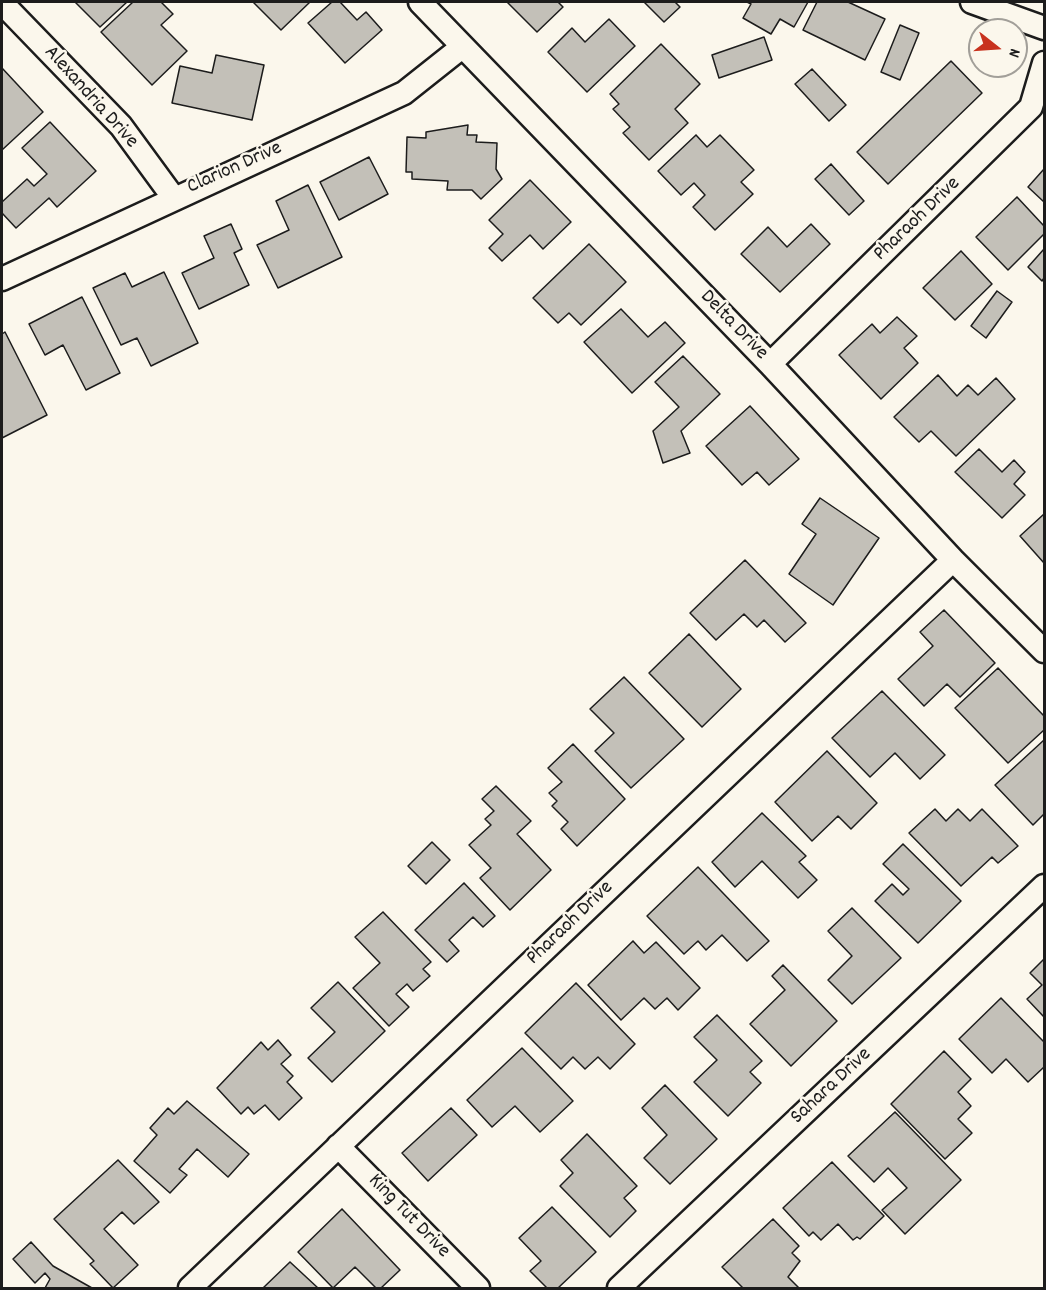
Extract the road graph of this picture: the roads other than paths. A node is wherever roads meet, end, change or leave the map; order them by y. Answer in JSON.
{"nodes":[{"id":1,"x":420,"y":2,"type":"edge"},
{"id":2,"x":972,"y":2,"type":"edge"},
{"id":3,"x":2,"y":3,"type":"edge"},
{"id":4,"x":1044,"y":28,"type":"edge"},
{"id":5,"x":462,"y":47,"type":"junction"},
{"id":6,"x":1044,"y":63,"type":"edge"},
{"id":7,"x":173,"y":197,"type":"junction"},
{"id":8,"x":2,"y":279,"type":"edge"},
{"id":9,"x":770,"y":364,"type":"junction"},
{"id":10,"x":953,"y":560,"type":"junction"},
{"id":11,"x":1044,"y":651,"type":"edge"},
{"id":12,"x":1044,"y":886,"type":"edge"},
{"id":13,"x":338,"y":1146,"type":"junction"},
{"id":14,"x":190,"y":1288,"type":"edge"},
{"id":15,"x":478,"y":1288,"type":"edge"},
{"id":16,"x":619,"y":1288,"type":"edge"}],
"edges":[{"from":1,"to":5,"type":"street","name":"Delta Drive"},
{"from":2,"to":4,"type":"street"},
{"from":3,"to":7,"type":"street","name":"Alexandria Drive"},
{"from":5,"to":7,"type":"street","name":"Clarion Drive"},
{"from":5,"to":9,"type":"street","name":"Delta Drive"},
{"from":6,"to":9,"type":"street","name":"Pharaoh Drive"},
{"from":7,"to":8,"type":"street","name":"Clarion Drive"},
{"from":9,"to":10,"type":"street","name":"Delta Drive"},
{"from":10,"to":11,"type":"street","name":"Delta Drive"},
{"from":10,"to":13,"type":"street","name":"Pharaoh Drive"},
{"from":12,"to":16,"type":"street","name":"Sahara Drive"},
{"from":13,"to":14,"type":"street","name":"Pharaoh Drive"},
{"from":13,"to":15,"type":"street","name":"King Tut Drive"}]}
